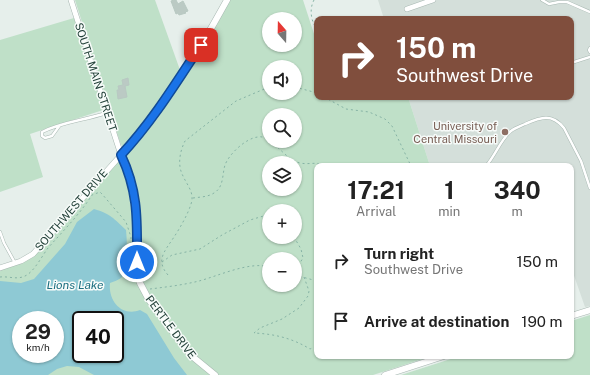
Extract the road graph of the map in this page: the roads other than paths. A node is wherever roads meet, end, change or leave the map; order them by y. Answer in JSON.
{"nodes":[{"id":1,"x":71,"y":0,"type":"edge"},
{"id":2,"x":227,"y":0,"type":"edge"},
{"id":3,"x":433,"y":0,"type":"edge"},
{"id":4,"x":542,"y":0,"type":"edge"},
{"id":5,"x":407,"y":9,"type":"dead end"},
{"id":6,"x":590,"y":12,"type":"edge"},
{"id":7,"x":590,"y":48,"type":"edge"},
{"id":8,"x":590,"y":52,"type":"edge"},
{"id":9,"x":590,"y":57,"type":"edge"},
{"id":10,"x":574,"y":63,"type":"edge"},
{"id":11,"x":107,"y":113,"type":"junction"},
{"id":12,"x":60,"y":125,"type":"junction"},
{"id":13,"x":121,"y":155,"type":"junction"},
{"id":14,"x":488,"y":163,"type":"edge"},
{"id":15,"x":590,"y":188,"type":"edge"},
{"id":16,"x":0,"y":232,"type":"edge"},
{"id":17,"x":16,"y":263,"type":"junction"},
{"id":18,"x":0,"y":268,"type":"edge"},
{"id":19,"x":590,"y":310,"type":"edge"},
{"id":20,"x":574,"y":315,"type":"edge"},
{"id":21,"x":435,"y":359,"type":"edge"},
{"id":22,"x":215,"y":375,"type":"edge"},
{"id":23,"x":385,"y":375,"type":"edge"}],
"edges":[{"from":1,"to":11,"type":"street","name":"SOUTH MAIN STREET"},
{"from":2,"to":13,"type":"street","name":"SOUTHWEST DRIVE"},
{"from":3,"to":5,"type":"street"},
{"from":4,"to":6,"type":"lane"},
{"from":7,"to":8,"type":"lane"},
{"from":9,"to":10,"type":"lane"},
{"from":11,"to":12,"type":"lane"},
{"from":11,"to":13,"type":"street","name":"SOUTH MAIN STREET"},
{"from":12,"to":12,"type":"lane"},
{"from":13,"to":17,"type":"street","name":"SOUTHWEST DRIVE"},
{"from":13,"to":22,"type":"street","name":"PERTLE DRIVE"},
{"from":14,"to":15,"type":"lane"},
{"from":16,"to":17,"type":"lane"},
{"from":17,"to":18,"type":"street","name":"SOUTHWEST DRIVE"},
{"from":19,"to":20,"type":"street"},
{"from":21,"to":23,"type":"street"}]}
